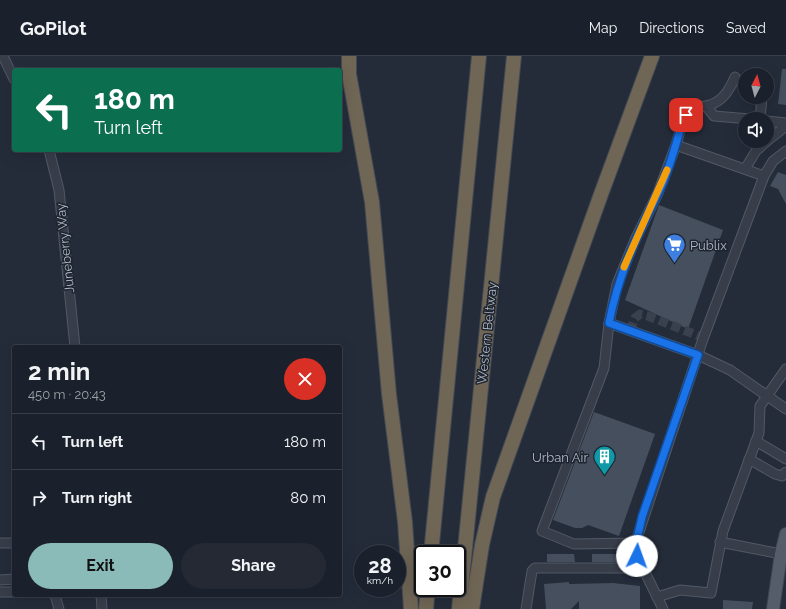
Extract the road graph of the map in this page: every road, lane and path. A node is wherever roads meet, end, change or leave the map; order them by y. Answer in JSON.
{"nodes":[{"id":1,"x":3,"y":56,"type":"edge"},
{"id":2,"x":344,"y":56,"type":"edge"},
{"id":3,"x":349,"y":56,"type":"edge"},
{"id":4,"x":479,"y":56,"type":"edge"},
{"id":5,"x":514,"y":56,"type":"edge"},
{"id":6,"x":652,"y":56,"type":"edge"},
{"id":7,"x":12,"y":74,"type":"edge"},
{"id":8,"x":349,"y":74,"type":"junction"},
{"id":9,"x":736,"y":77,"type":"dead end"},
{"id":10,"x":707,"y":108,"type":"junction"},
{"id":11,"x":738,"y":118,"type":"edge"},
{"id":12,"x":774,"y":122,"type":"edge"},
{"id":13,"x":786,"y":124,"type":"edge"},
{"id":14,"x":774,"y":135,"type":"edge"},
{"id":15,"x":676,"y":144,"type":"junction"},
{"id":16,"x":759,"y":148,"type":"edge"},
{"id":17,"x":786,"y":151,"type":"edge"},
{"id":18,"x":50,"y":152,"type":"edge"},
{"id":19,"x":786,"y":157,"type":"edge"},
{"id":20,"x":745,"y":169,"type":"junction"},
{"id":21,"x":764,"y":176,"type":"junction"},
{"id":22,"x":609,"y":323,"type":"junction"},
{"id":23,"x":75,"y":345,"type":"edge"},
{"id":24,"x":698,"y":355,"type":"junction"},
{"id":25,"x":785,"y":372,"type":"edge"},
{"id":26,"x":766,"y":395,"type":"junction"},
{"id":27,"x":786,"y":409,"type":"edge"},
{"id":28,"x":756,"y":441,"type":"junction"},
{"id":29,"x":749,"y":459,"type":"junction"},
{"id":30,"x":786,"y":459,"type":"edge"},
{"id":31,"x":786,"y":472,"type":"edge"},
{"id":32,"x":786,"y":534,"type":"edge"},
{"id":33,"x":720,"y":542,"type":"junction"},
{"id":34,"x":12,"y":543,"type":"edge"},
{"id":35,"x":636,"y":543,"type":"junction"},
{"id":36,"x":0,"y":544,"type":"edge"},
{"id":37,"x":432,"y":545,"type":"edge"},
{"id":38,"x":781,"y":554,"type":"junction"},
{"id":39,"x":640,"y":563,"type":"junction"},
{"id":40,"x":12,"y":579,"type":"edge"},
{"id":41,"x":0,"y":580,"type":"edge"},
{"id":42,"x":0,"y":592,"type":"edge"},
{"id":43,"x":12,"y":592,"type":"edge"},
{"id":44,"x":56,"y":597,"type":"edge"},
{"id":45,"x":101,"y":597,"type":"edge"},
{"id":46,"x":427,"y":597,"type":"edge"},
{"id":47,"x":657,"y":597,"type":"junction"},
{"id":48,"x":59,"y":609,"type":"edge"},
{"id":49,"x":102,"y":609,"type":"edge"},
{"id":50,"x":412,"y":609,"type":"edge"},
{"id":51,"x":426,"y":609,"type":"edge"},
{"id":52,"x":459,"y":609,"type":"edge"},
{"id":53,"x":472,"y":609,"type":"edge"},
{"id":54,"x":526,"y":609,"type":"edge"},
{"id":55,"x":663,"y":609,"type":"edge"},
{"id":56,"x":773,"y":609,"type":"edge"}],
"edges":[{"from":1,"to":7,"type":"street"},
{"from":2,"to":8,"type":"highway"},
{"from":3,"to":8,"type":"highway"},
{"from":4,"to":37,"type":"highway"},
{"from":5,"to":52,"type":"highway","name":"Western Beltway"},
{"from":6,"to":53,"type":"highway"},
{"from":8,"to":50,"type":"highway"},
{"from":9,"to":10,"type":"street"},
{"from":10,"to":11,"type":"street"},
{"from":10,"to":15,"type":"street"},
{"from":12,"to":13,"type":"street"},
{"from":13,"to":14,"type":"street"},
{"from":15,"to":20,"type":"street"},
{"from":15,"to":22,"type":"street"},
{"from":16,"to":20,"type":"street"},
{"from":17,"to":21,"type":"street"},
{"from":18,"to":23,"type":"street","name":"Juneberry Way"},
{"from":19,"to":21,"type":"street"},
{"from":20,"to":21,"type":"street"},
{"from":21,"to":24,"type":"street"},
{"from":22,"to":24,"type":"street"},
{"from":22,"to":35,"type":"street"},
{"from":24,"to":26,"type":"street"},
{"from":24,"to":35,"type":"street"},
{"from":25,"to":26,"type":"street"},
{"from":26,"to":27,"type":"street"},
{"from":26,"to":28,"type":"street"},
{"from":28,"to":29,"type":"street"},
{"from":28,"to":30,"type":"street"},
{"from":29,"to":31,"type":"street"},
{"from":29,"to":33,"type":"street"},
{"from":32,"to":38,"type":"main road"},
{"from":33,"to":38,"type":"street"},
{"from":33,"to":47,"type":"street"},
{"from":34,"to":36,"type":"street"},
{"from":35,"to":39,"type":"street"},
{"from":38,"to":56,"type":"main road"},
{"from":39,"to":47,"type":"street"},
{"from":39,"to":54,"type":"street"},
{"from":40,"to":41,"type":"street"},
{"from":42,"to":43,"type":"street"},
{"from":44,"to":48,"type":"street"},
{"from":45,"to":49,"type":"street"},
{"from":46,"to":51,"type":"highway"},
{"from":47,"to":55,"type":"street"}]}
